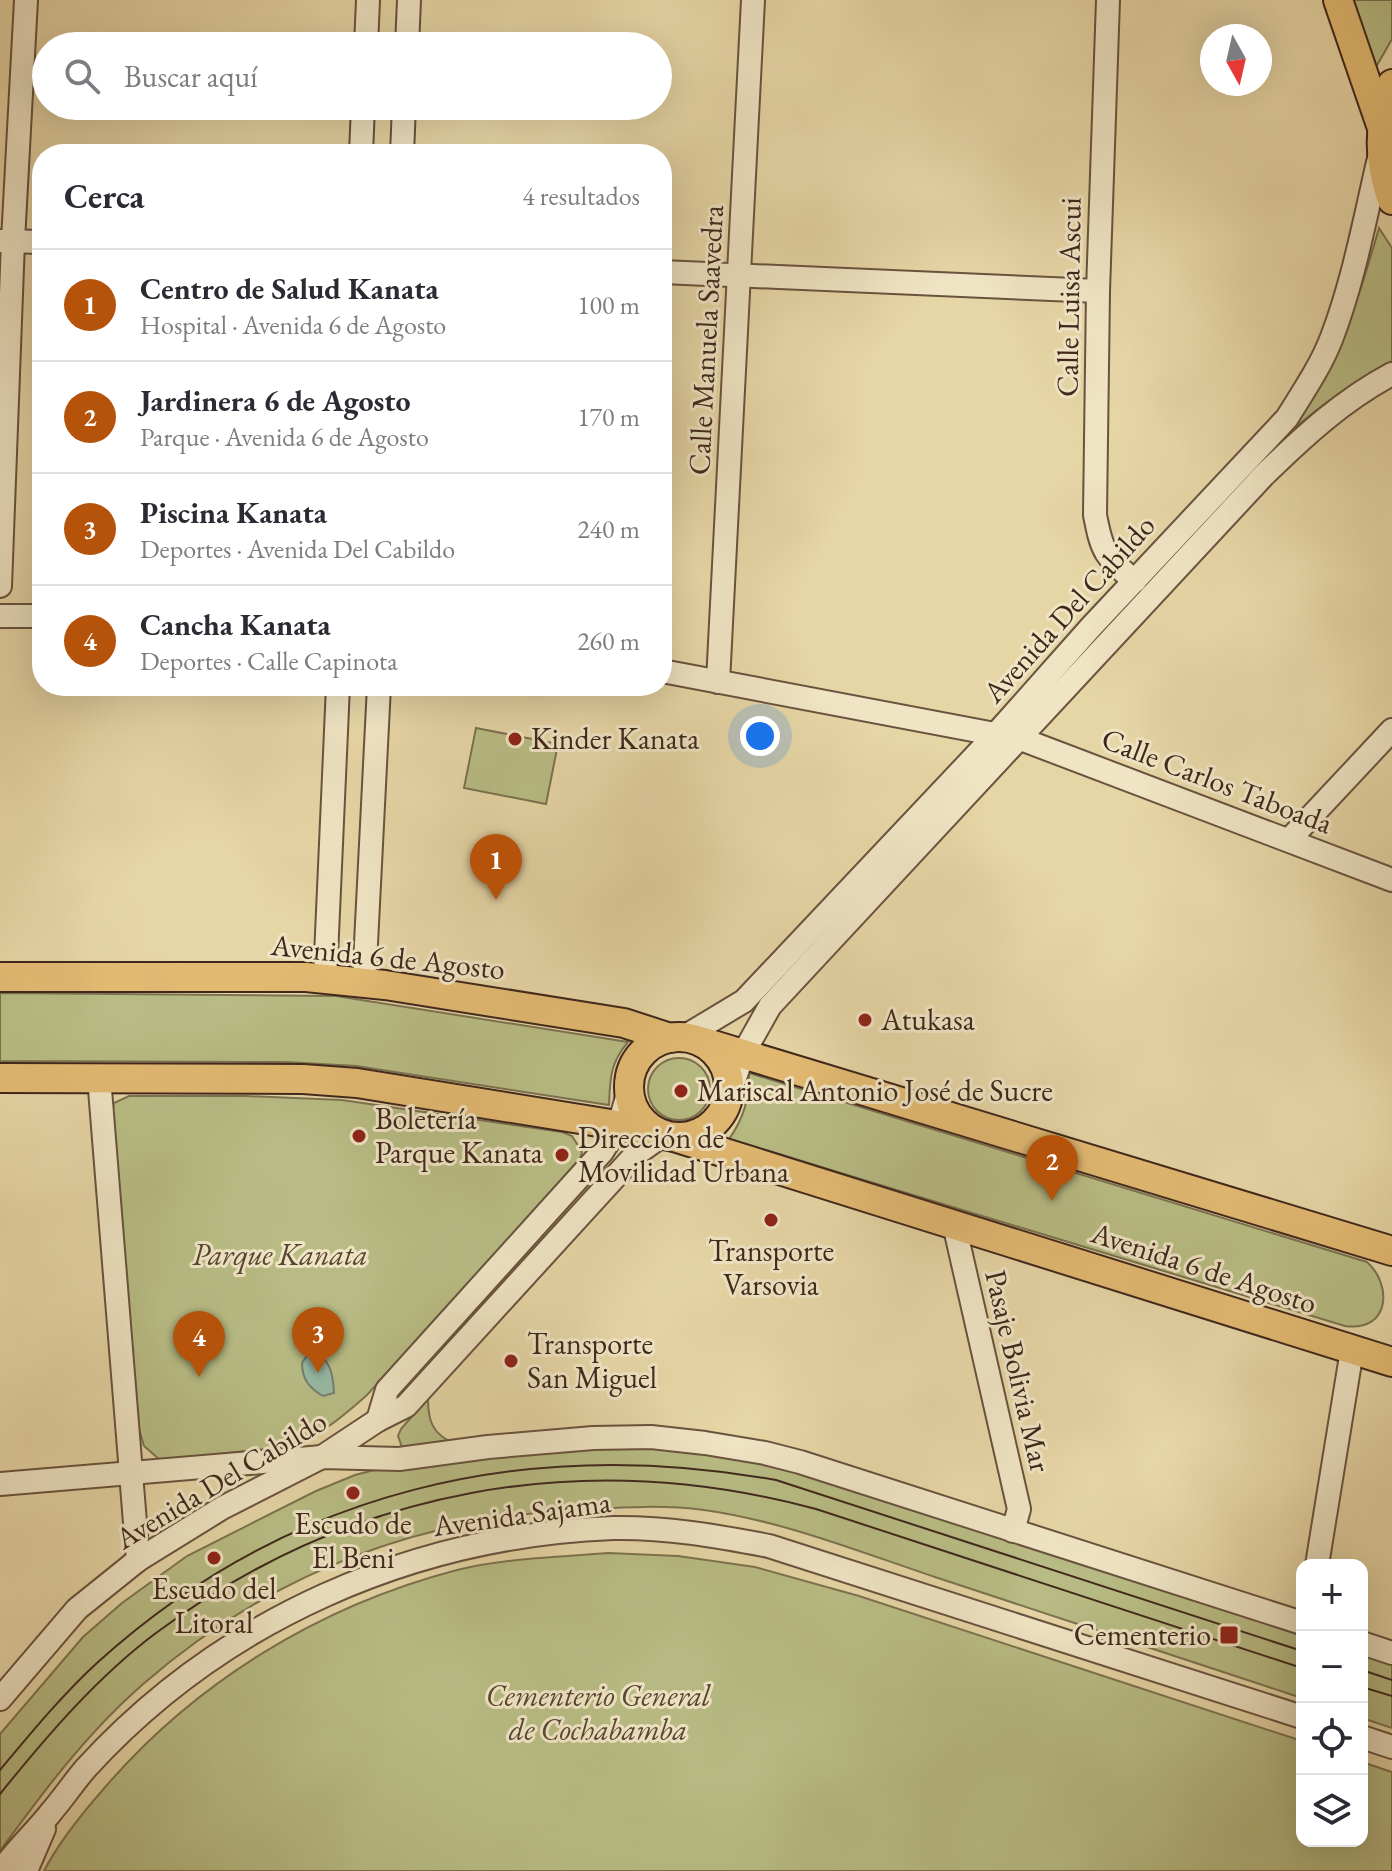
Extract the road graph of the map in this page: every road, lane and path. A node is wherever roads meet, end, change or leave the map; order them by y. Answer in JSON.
{"nodes":[{"id":1,"x":26,"y":0,"type":"edge"},
{"id":2,"x":368,"y":0,"type":"edge"},
{"id":3,"x":409,"y":0,"type":"edge"},
{"id":4,"x":753,"y":0,"type":"edge"},
{"id":5,"x":1108,"y":0,"type":"edge"},
{"id":6,"x":1338,"y":0,"type":"edge"},
{"id":7,"x":367,"y":32,"type":"edge"},
{"id":8,"x":408,"y":32,"type":"edge"},
{"id":9,"x":1392,"y":84,"type":"edge"},
{"id":10,"x":362,"y":120,"type":"edge"},
{"id":11,"x":403,"y":120,"type":"edge"},
{"id":12,"x":1382,"y":136,"type":"junction"},
{"id":13,"x":361,"y":144,"type":"edge"},
{"id":14,"x":402,"y":144,"type":"edge"},
{"id":15,"x":1392,"y":200,"type":"edge"},
{"id":16,"x":6,"y":241,"type":"edge"},
{"id":17,"x":32,"y":242,"type":"edge"},
{"id":18,"x":672,"y":273,"type":"edge"},
{"id":19,"x":739,"y":276,"type":"junction"},
{"id":20,"x":1098,"y":291,"type":"junction"},
{"id":21,"x":1392,"y":374,"type":"edge"},
{"id":22,"x":1135,"y":581,"type":"junction"},
{"id":23,"x":0,"y":586,"type":"edge"},
{"id":24,"x":0,"y":616,"type":"edge"},
{"id":25,"x":32,"y":616,"type":"edge"},
{"id":26,"x":672,"y":673,"type":"edge"},
{"id":27,"x":718,"y":682,"type":"junction"},
{"id":28,"x":338,"y":696,"type":"edge"},
{"id":29,"x":378,"y":696,"type":"edge"},
{"id":30,"x":1392,"y":730,"type":"edge"},
{"id":31,"x":996,"y":734,"type":"junction"},
{"id":32,"x":1021,"y":739,"type":"junction"},
{"id":33,"x":1289,"y":840,"type":"junction"},
{"id":34,"x":1392,"y":880,"type":"edge"},
{"id":35,"x":0,"y":977,"type":"edge"},
{"id":36,"x":325,"y":979,"type":"junction"},
{"id":37,"x":364,"y":983,"type":"junction"},
{"id":38,"x":685,"y":1039,"type":"junction"},
{"id":39,"x":743,"y":1054,"type":"junction"},
{"id":40,"x":99,"y":1077,"type":"junction"},
{"id":41,"x":0,"y":1078,"type":"edge"},
{"id":42,"x":629,"y":1090,"type":"junction"},
{"id":43,"x":727,"y":1102,"type":"junction"},
{"id":44,"x":619,"y":1125,"type":"junction"},
{"id":45,"x":664,"y":1134,"type":"junction"},
{"id":46,"x":954,"y":1224,"type":"junction"},
{"id":47,"x":1392,"y":1251,"type":"edge"},
{"id":48,"x":1352,"y":1350,"type":"junction"},
{"id":49,"x":1391,"y":1359,"type":"edge"},
{"id":50,"x":378,"y":1420,"type":"junction"},
{"id":51,"x":322,"y":1457,"type":"junction"},
{"id":52,"x":130,"y":1473,"type":"junction"},
{"id":53,"x":0,"y":1484,"type":"edge"},
{"id":54,"x":1013,"y":1531,"type":"junction"},
{"id":55,"x":1318,"y":1559,"type":"edge"},
{"id":56,"x":138,"y":1560,"type":"junction"},
{"id":57,"x":1296,"y":1621,"type":"edge"},
{"id":58,"x":1368,"y":1645,"type":"edge"},
{"id":59,"x":1392,"y":1653,"type":"edge"},
{"id":60,"x":0,"y":1699,"type":"edge"},
{"id":61,"x":1296,"y":1715,"type":"edge"},
{"id":62,"x":1368,"y":1739,"type":"edge"},
{"id":63,"x":1392,"y":1747,"type":"edge"},
{"id":64,"x":51,"y":1813,"type":"junction"},
{"id":65,"x":1,"y":1871,"type":"edge"},
{"id":66,"x":26,"y":1871,"type":"edge"}],
"edges":[{"from":1,"to":16,"type":"street"},
{"from":2,"to":7,"type":"street"},
{"from":3,"to":8,"type":"street"},
{"from":4,"to":19,"type":"street","name":"Calle Manuela Saavedra"},
{"from":5,"to":20,"type":"street","name":"Calle Luisa Ascui"},
{"from":6,"to":12,"type":"main road"},
{"from":9,"to":12,"type":"main road"},
{"from":10,"to":13,"type":"street"},
{"from":11,"to":14,"type":"street"},
{"from":12,"to":15,"type":"main road"},
{"from":12,"to":22,"type":"street","name":"Avenida Del Cabildo"},
{"from":16,"to":17,"type":"street"},
{"from":16,"to":23,"type":"street"},
{"from":18,"to":19,"type":"street"},
{"from":19,"to":20,"type":"street"},
{"from":19,"to":27,"type":"street","name":"Calle Manuela Saavedra"},
{"from":20,"to":22,"type":"street","name":"Calle Luisa Ascui"},
{"from":21,"to":32,"type":"street","name":"Avenida Del Cabildo"},
{"from":22,"to":31,"type":"street","name":"Avenida Del Cabildo"},
{"from":24,"to":25,"type":"street"},
{"from":26,"to":27,"type":"street","name":"Calle Carlos Taboada"},
{"from":27,"to":31,"type":"street","name":"Calle Carlos Taboada"},
{"from":28,"to":36,"type":"street"},
{"from":29,"to":37,"type":"street"},
{"from":30,"to":33,"type":"street"},
{"from":31,"to":32,"type":"street","name":"Calle Carlos Taboada"},
{"from":31,"to":38,"type":"street","name":"Avenida Del Cabildo"},
{"from":32,"to":33,"type":"street","name":"Calle Carlos Taboada"},
{"from":32,"to":39,"type":"street","name":"Avenida Del Cabildo"},
{"from":33,"to":34,"type":"street","name":"Calle Carlos Taboada"},
{"from":35,"to":36,"type":"main road","name":"Avenida 6 de Agosto"},
{"from":36,"to":37,"type":"main road","name":"Avenida 6 de Agosto"},
{"from":37,"to":38,"type":"main road","name":"Avenida 6 de Agosto"},
{"from":38,"to":39,"type":"main road","name":"Avenida 6 de Agosto"},
{"from":38,"to":42,"type":"main road"},
{"from":38,"to":43,"type":"main road"},
{"from":39,"to":43,"type":"street","name":"Avenida Del Cabildo"},
{"from":39,"to":47,"type":"main road","name":"Avenida 6 de Agosto"},
{"from":40,"to":41,"type":"main road","name":"Avenida 6 de Agosto"},
{"from":40,"to":44,"type":"main road","name":"Avenida 6 de Agosto"},
{"from":40,"to":52,"type":"street"},
{"from":42,"to":44,"type":"street"},
{"from":42,"to":45,"type":"main road"},
{"from":43,"to":45,"type":"main road"},
{"from":44,"to":45,"type":"main road","name":"Avenida 6 de Agosto"},
{"from":44,"to":50,"type":"street"},
{"from":45,"to":46,"type":"main road","name":"Avenida 6 de Agosto"},
{"from":45,"to":50,"type":"street","name":"Avenida Del Cabildo"},
{"from":46,"to":48,"type":"main road","name":"Avenida 6 de Agosto"},
{"from":46,"to":54,"type":"street","name":"Pasaje Bolivia Mar"},
{"from":48,"to":49,"type":"main road","name":"Avenida 6 de Agosto"},
{"from":48,"to":55,"type":"street"},
{"from":50,"to":51,"type":"street","name":"Avenida Del Cabildo"},
{"from":51,"to":52,"type":"street"},
{"from":51,"to":54,"type":"street"},
{"from":51,"to":56,"type":"street","name":"Avenida Del Cabildo"},
{"from":52,"to":53,"type":"street"},
{"from":52,"to":56,"type":"street"},
{"from":54,"to":57,"type":"street"},
{"from":56,"to":60,"type":"street","name":"Avenida Del Cabildo"},
{"from":58,"to":59,"type":"street"},
{"from":61,"to":64,"type":"street","name":"Avenida Sajama"},
{"from":62,"to":63,"type":"street"},
{"from":64,"to":65,"type":"street","name":"Avenida Sajama"},
{"from":64,"to":66,"type":"street","name":"Avenida Sajama"}]}
